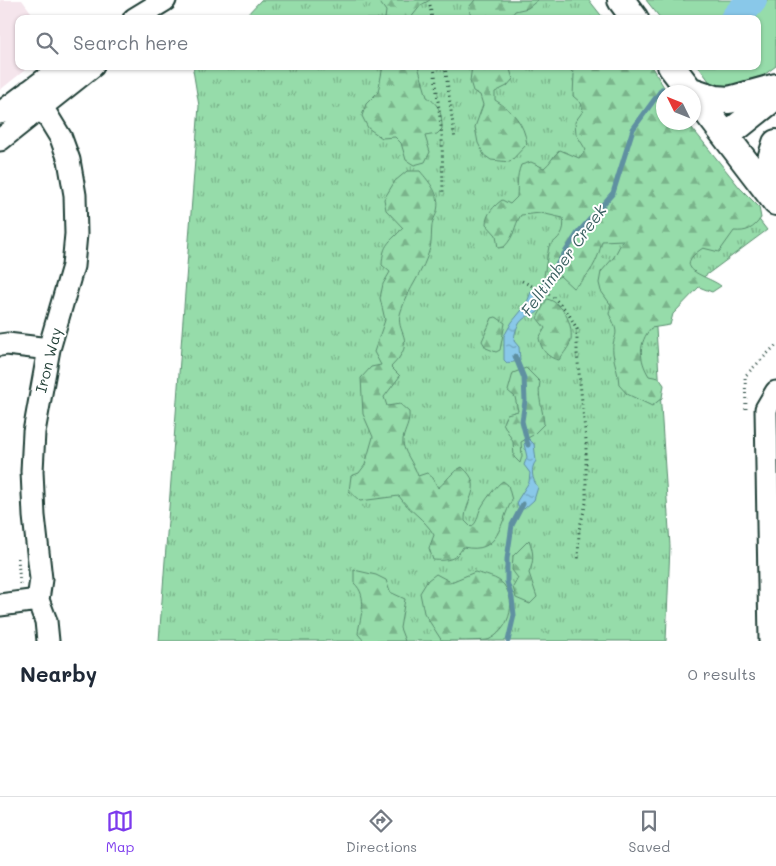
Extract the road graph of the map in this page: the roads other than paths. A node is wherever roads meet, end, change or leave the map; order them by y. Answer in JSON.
{"nodes":[{"id":1,"x":165,"y":0,"type":"edge"},
{"id":2,"x":173,"y":0,"type":"edge"},
{"id":3,"x":621,"y":0,"type":"edge"},
{"id":4,"x":141,"y":15,"type":"edge"},
{"id":5,"x":160,"y":15,"type":"edge"},
{"id":6,"x":632,"y":15,"type":"edge"},
{"id":7,"x":60,"y":70,"type":"edge"},
{"id":8,"x":86,"y":70,"type":"edge"},
{"id":9,"x":674,"y":70,"type":"edge"},
{"id":10,"x":686,"y":85,"type":"edge"},
{"id":11,"x":776,"y":87,"type":"edge"},
{"id":12,"x":701,"y":95,"type":"edge"},
{"id":13,"x":776,"y":96,"type":"edge"},
{"id":14,"x":36,"y":99,"type":"junction"},
{"id":15,"x":701,"y":104,"type":"edge"},
{"id":16,"x":0,"y":114,"type":"edge"},
{"id":17,"x":776,"y":125,"type":"edge"},
{"id":18,"x":0,"y":140,"type":"edge"},
{"id":19,"x":776,"y":142,"type":"edge"},
{"id":20,"x":732,"y":144,"type":"junction"},
{"id":21,"x":775,"y":201,"type":"edge"},
{"id":22,"x":0,"y":345,"type":"edge"},
{"id":23,"x":49,"y":349,"type":"junction"},
{"id":24,"x":776,"y":392,"type":"edge"},
{"id":25,"x":38,"y":600,"type":"junction"},
{"id":26,"x":0,"y":605,"type":"edge"},
{"id":27,"x":48,"y":641,"type":"edge"},
{"id":28,"x":770,"y":641,"type":"edge"}],
"edges":[{"from":1,"to":4,"type":"street"},
{"from":2,"to":5,"type":"street"},
{"from":3,"to":6,"type":"main road"},
{"from":7,"to":14,"type":"street"},
{"from":8,"to":14,"type":"street"},
{"from":9,"to":10,"type":"main road"},
{"from":11,"to":12,"type":"main road"},
{"from":13,"to":20,"type":"main road"},
{"from":14,"to":16,"type":"street"},
{"from":14,"to":18,"type":"street"},
{"from":14,"to":23,"type":"street","name":"Iron Way"},
{"from":15,"to":20,"type":"main road"},
{"from":17,"to":20,"type":"main road"},
{"from":19,"to":21,"type":"main road"},
{"from":20,"to":21,"type":"main road"},
{"from":22,"to":23,"type":"street"},
{"from":23,"to":25,"type":"street","name":"Iron Way"},
{"from":24,"to":28,"type":"street"},
{"from":25,"to":26,"type":"street"},
{"from":25,"to":27,"type":"street","name":"Iron Way"}]}
